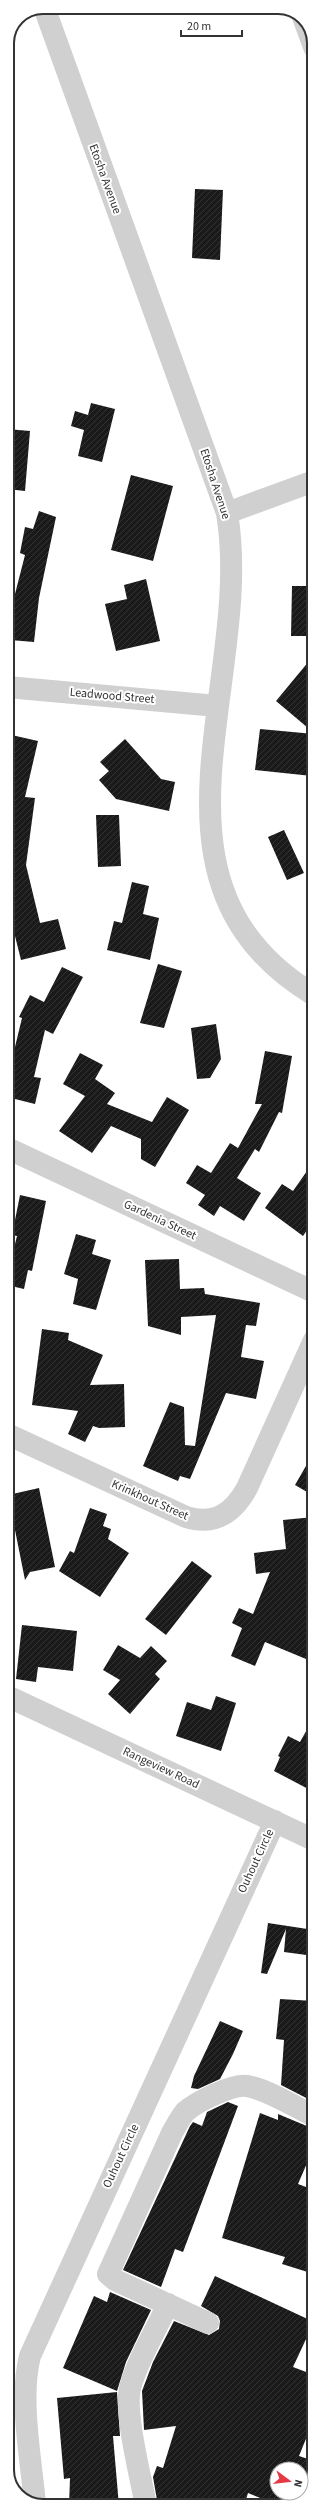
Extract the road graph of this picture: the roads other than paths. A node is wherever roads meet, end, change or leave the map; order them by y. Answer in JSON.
{"nodes":[{"id":1,"x":47,"y":14,"type":"edge"},
{"id":2,"x":307,"y":484,"type":"edge"},
{"id":3,"x":227,"y":513,"type":"junction"},
{"id":4,"x":14,"y":688,"type":"edge"},
{"id":5,"x":217,"y":706,"type":"junction"},
{"id":6,"x":307,"y":991,"type":"edge"},
{"id":7,"x":14,"y":1151,"type":"edge"},
{"id":8,"x":307,"y":1289,"type":"edge"},
{"id":9,"x":307,"y":1355,"type":"edge"},
{"id":10,"x":14,"y":1437,"type":"edge"},
{"id":11,"x":14,"y":1699,"type":"edge"},
{"id":12,"x":275,"y":1821,"type":"junction"},
{"id":13,"x":307,"y":1837,"type":"edge"},
{"id":14,"x":307,"y":2113,"type":"edge"},
{"id":15,"x":168,"y":2304,"type":"junction"},
{"id":16,"x":208,"y":2323,"type":"dead end"},
{"id":17,"x":34,"y":2497,"type":"edge"},
{"id":18,"x":145,"y":2499,"type":"edge"}],
"edges":[{"from":1,"to":3,"type":"street","name":"Etosha Avenue"},
{"from":2,"to":3,"type":"street"},
{"from":3,"to":5,"type":"street","name":"Etosha Avenue"},
{"from":4,"to":5,"type":"street","name":"Leadwood Street"},
{"from":5,"to":6,"type":"street","name":"Etosha Avenue"},
{"from":7,"to":8,"type":"street","name":"Gardenia Street"},
{"from":9,"to":10,"type":"street","name":"Krinkhout Street"},
{"from":11,"to":12,"type":"street","name":"Rangeview Road"},
{"from":12,"to":13,"type":"street","name":"Rangeview Road"},
{"from":12,"to":17,"type":"street","name":"Ouhout Circle"},
{"from":14,"to":15,"type":"street"},
{"from":15,"to":16,"type":"street"},
{"from":15,"to":18,"type":"street"}]}
